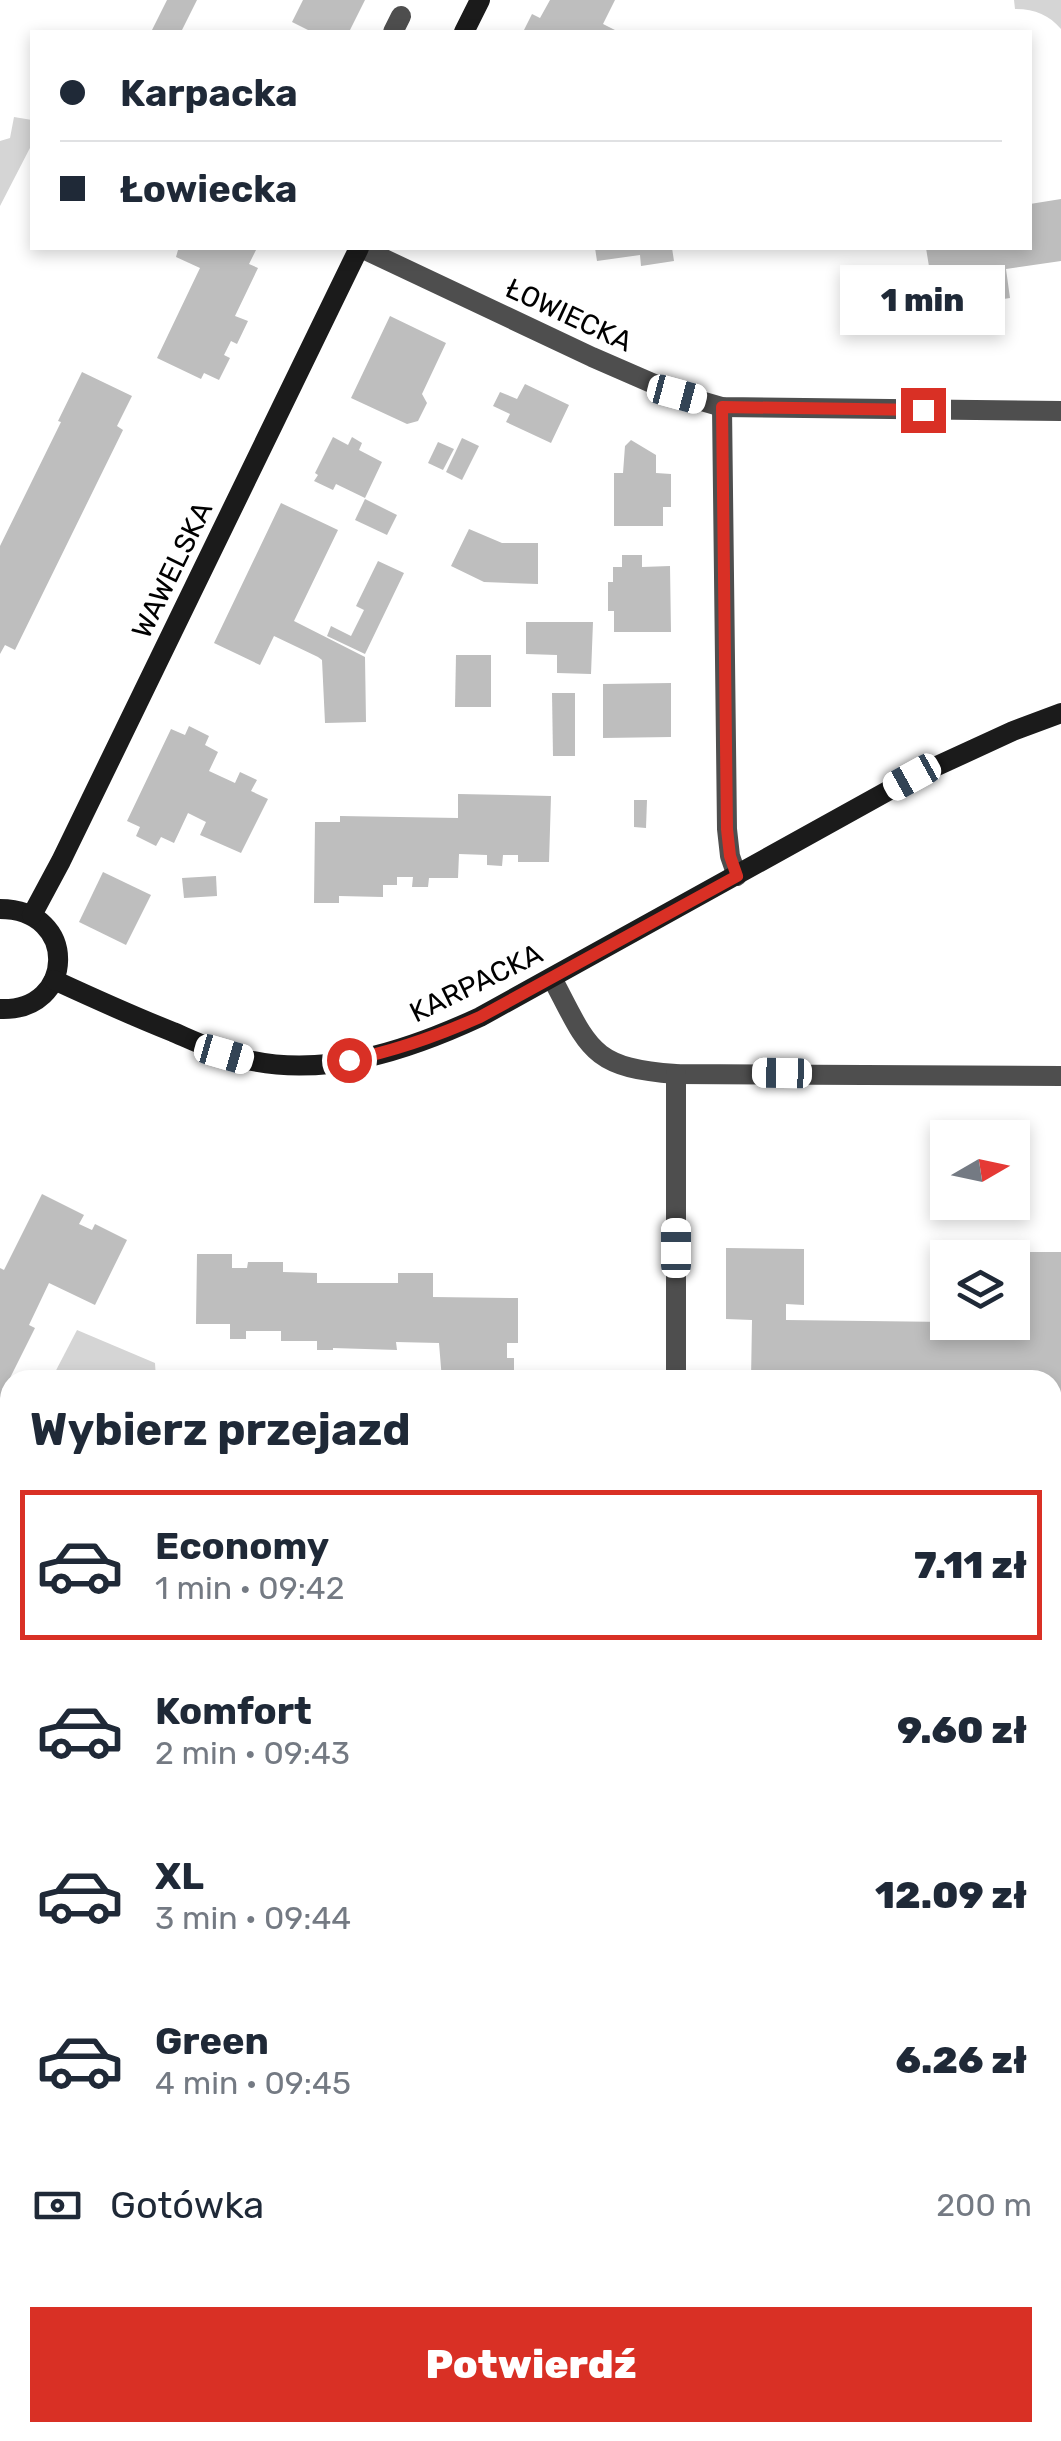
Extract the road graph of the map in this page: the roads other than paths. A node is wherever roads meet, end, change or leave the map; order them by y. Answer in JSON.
{"nodes":[{"id":1,"x":480,"y":0,"type":"edge"},
{"id":2,"x":465,"y":30,"type":"edge"},
{"id":3,"x":359,"y":250,"type":"edge"},
{"id":4,"x":364,"y":250,"type":"edge"},
{"id":5,"x":722,"y":407,"type":"junction"},
{"id":6,"x":1061,"y":411,"type":"edge"},
{"id":7,"x":1061,"y":713,"type":"edge"},
{"id":8,"x":737,"y":876,"type":"junction"},
{"id":9,"x":0,"y":909,"type":"edge"},
{"id":10,"x":32,"y":914,"type":"junction"},
{"id":11,"x":552,"y":978,"type":"junction"},
{"id":12,"x":54,"y":980,"type":"junction"},
{"id":13,"x":0,"y":1009,"type":"edge"},
{"id":14,"x":676,"y":1074,"type":"junction"},
{"id":15,"x":1061,"y":1076,"type":"edge"},
{"id":16,"x":676,"y":1370,"type":"edge"}],
"edges":[{"from":1,"to":2,"type":"street"},
{"from":3,"to":10,"type":"street","name":"WAWELSKA"},
{"from":4,"to":5,"type":"street","name":"ŁOWIECKA"},
{"from":5,"to":6,"type":"street","name":"ŁOWIECKA"},
{"from":5,"to":8,"type":"street"},
{"from":7,"to":8,"type":"street","name":"KARPACKA"},
{"from":8,"to":11,"type":"street","name":"KARPACKA"},
{"from":9,"to":10,"type":"street"},
{"from":10,"to":12,"type":"street"},
{"from":11,"to":12,"type":"street","name":"KARPACKA"},
{"from":11,"to":14,"type":"street"},
{"from":12,"to":13,"type":"street"},
{"from":14,"to":15,"type":"street"},
{"from":14,"to":16,"type":"street"}]}
